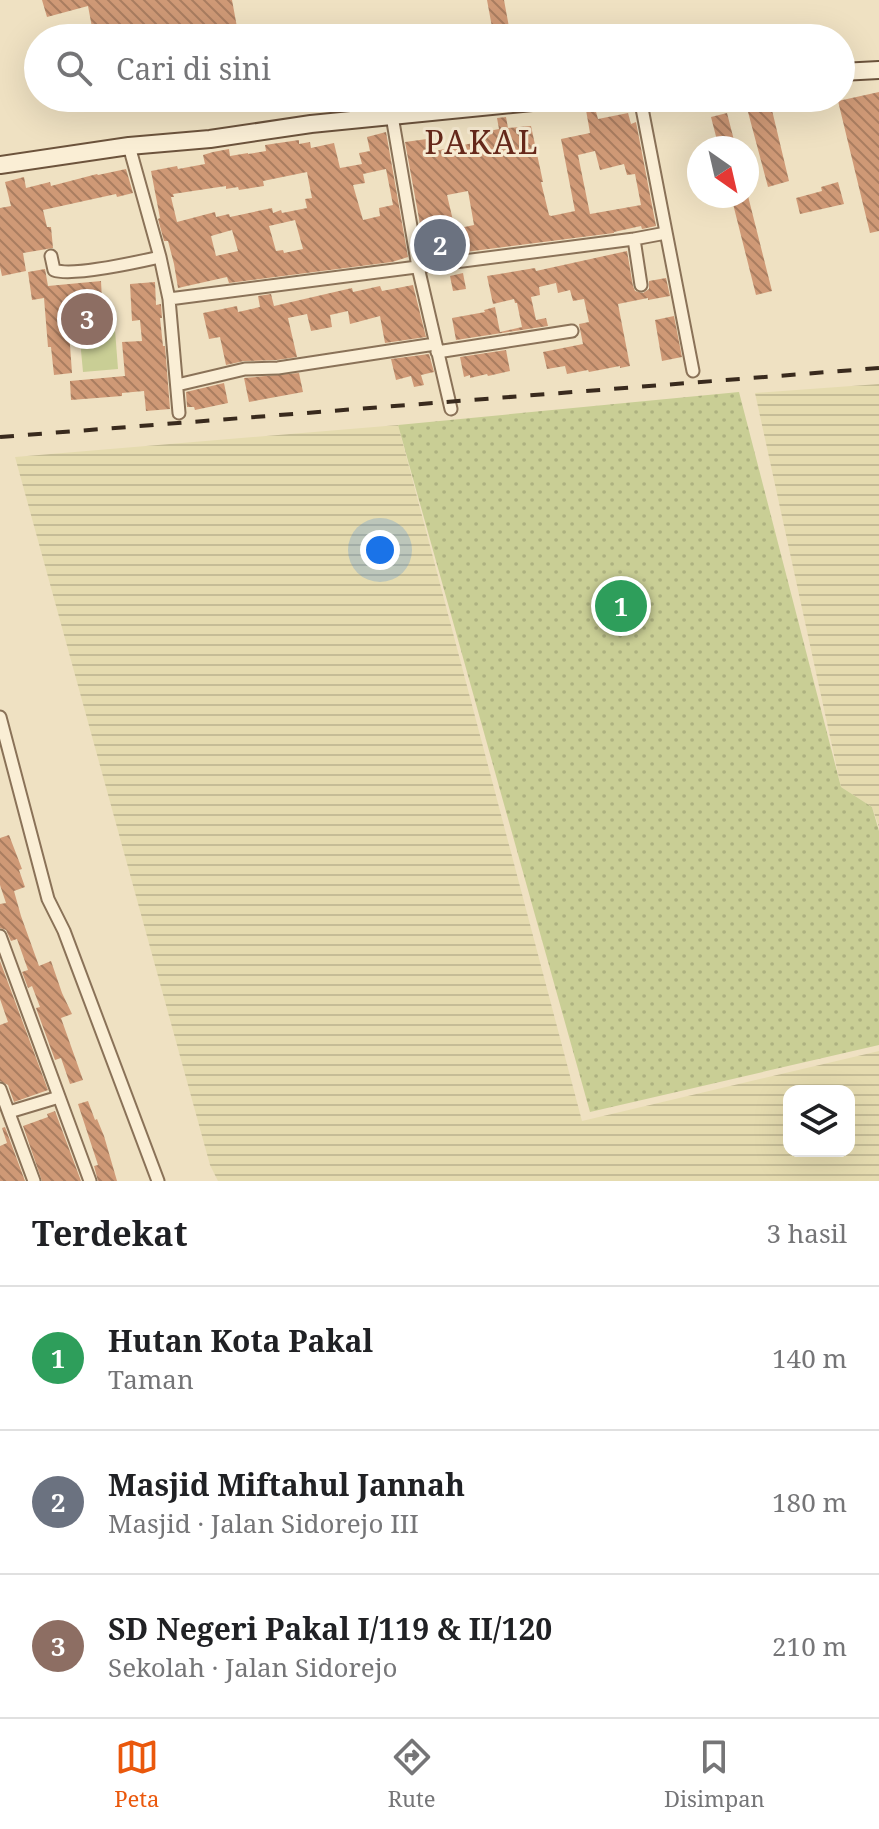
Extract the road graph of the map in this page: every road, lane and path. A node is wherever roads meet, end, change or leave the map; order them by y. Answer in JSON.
{"nodes":[{"id":1,"x":879,"y":70,"type":"edge"},
{"id":2,"x":855,"y":71,"type":"edge"},
{"id":3,"x":432,"y":112,"type":"edge"},
{"id":4,"x":643,"y":112,"type":"edge"},
{"id":5,"x":392,"y":116,"type":"junction"},
{"id":6,"x":129,"y":146,"type":"junction"},
{"id":7,"x":0,"y":165,"type":"edge"},
{"id":8,"x":666,"y":233,"type":"junction"},
{"id":9,"x":634,"y":239,"type":"junction"},
{"id":10,"x":51,"y":256,"type":"dead end"},
{"id":11,"x":160,"y":257,"type":"junction"},
{"id":12,"x":418,"y":267,"type":"junction"},
{"id":13,"x":641,"y":285,"type":"dead end"},
{"id":14,"x":169,"y":299,"type":"junction"},
{"id":15,"x":572,"y":331,"type":"dead end"},
{"id":16,"x":436,"y":348,"type":"junction"},
{"id":17,"x":693,"y":371,"type":"dead end"},
{"id":18,"x":177,"y":385,"type":"junction"},
{"id":19,"x":451,"y":409,"type":"dead end"},
{"id":20,"x":179,"y":413,"type":"dead end"},
{"id":21,"x":0,"y":717,"type":"edge"},
{"id":22,"x":0,"y":936,"type":"edge"},
{"id":23,"x":0,"y":1089,"type":"edge"},
{"id":24,"x":59,"y":1097,"type":"junction"},
{"id":25,"x":9,"y":1112,"type":"junction"},
{"id":26,"x":34,"y":1181,"type":"edge"},
{"id":27,"x":90,"y":1181,"type":"edge"},
{"id":28,"x":158,"y":1181,"type":"edge"}],
"edges":[{"from":1,"to":2,"type":"main road"},
{"from":3,"to":5,"type":"main road"},
{"from":4,"to":8,"type":"street"},
{"from":5,"to":6,"type":"main road"},
{"from":5,"to":12,"type":"street"},
{"from":6,"to":7,"type":"main road"},
{"from":6,"to":11,"type":"street"},
{"from":8,"to":9,"type":"street"},
{"from":8,"to":17,"type":"street"},
{"from":9,"to":12,"type":"street"},
{"from":9,"to":13,"type":"street"},
{"from":10,"to":11,"type":"street"},
{"from":11,"to":14,"type":"street"},
{"from":12,"to":14,"type":"street"},
{"from":12,"to":16,"type":"street"},
{"from":14,"to":18,"type":"street"},
{"from":15,"to":16,"type":"street"},
{"from":16,"to":18,"type":"street"},
{"from":16,"to":19,"type":"street"},
{"from":18,"to":20,"type":"street"},
{"from":21,"to":28,"type":"street"},
{"from":22,"to":24,"type":"street"},
{"from":23,"to":25,"type":"street"},
{"from":24,"to":25,"type":"street"},
{"from":24,"to":27,"type":"street"},
{"from":25,"to":26,"type":"street"}]}
